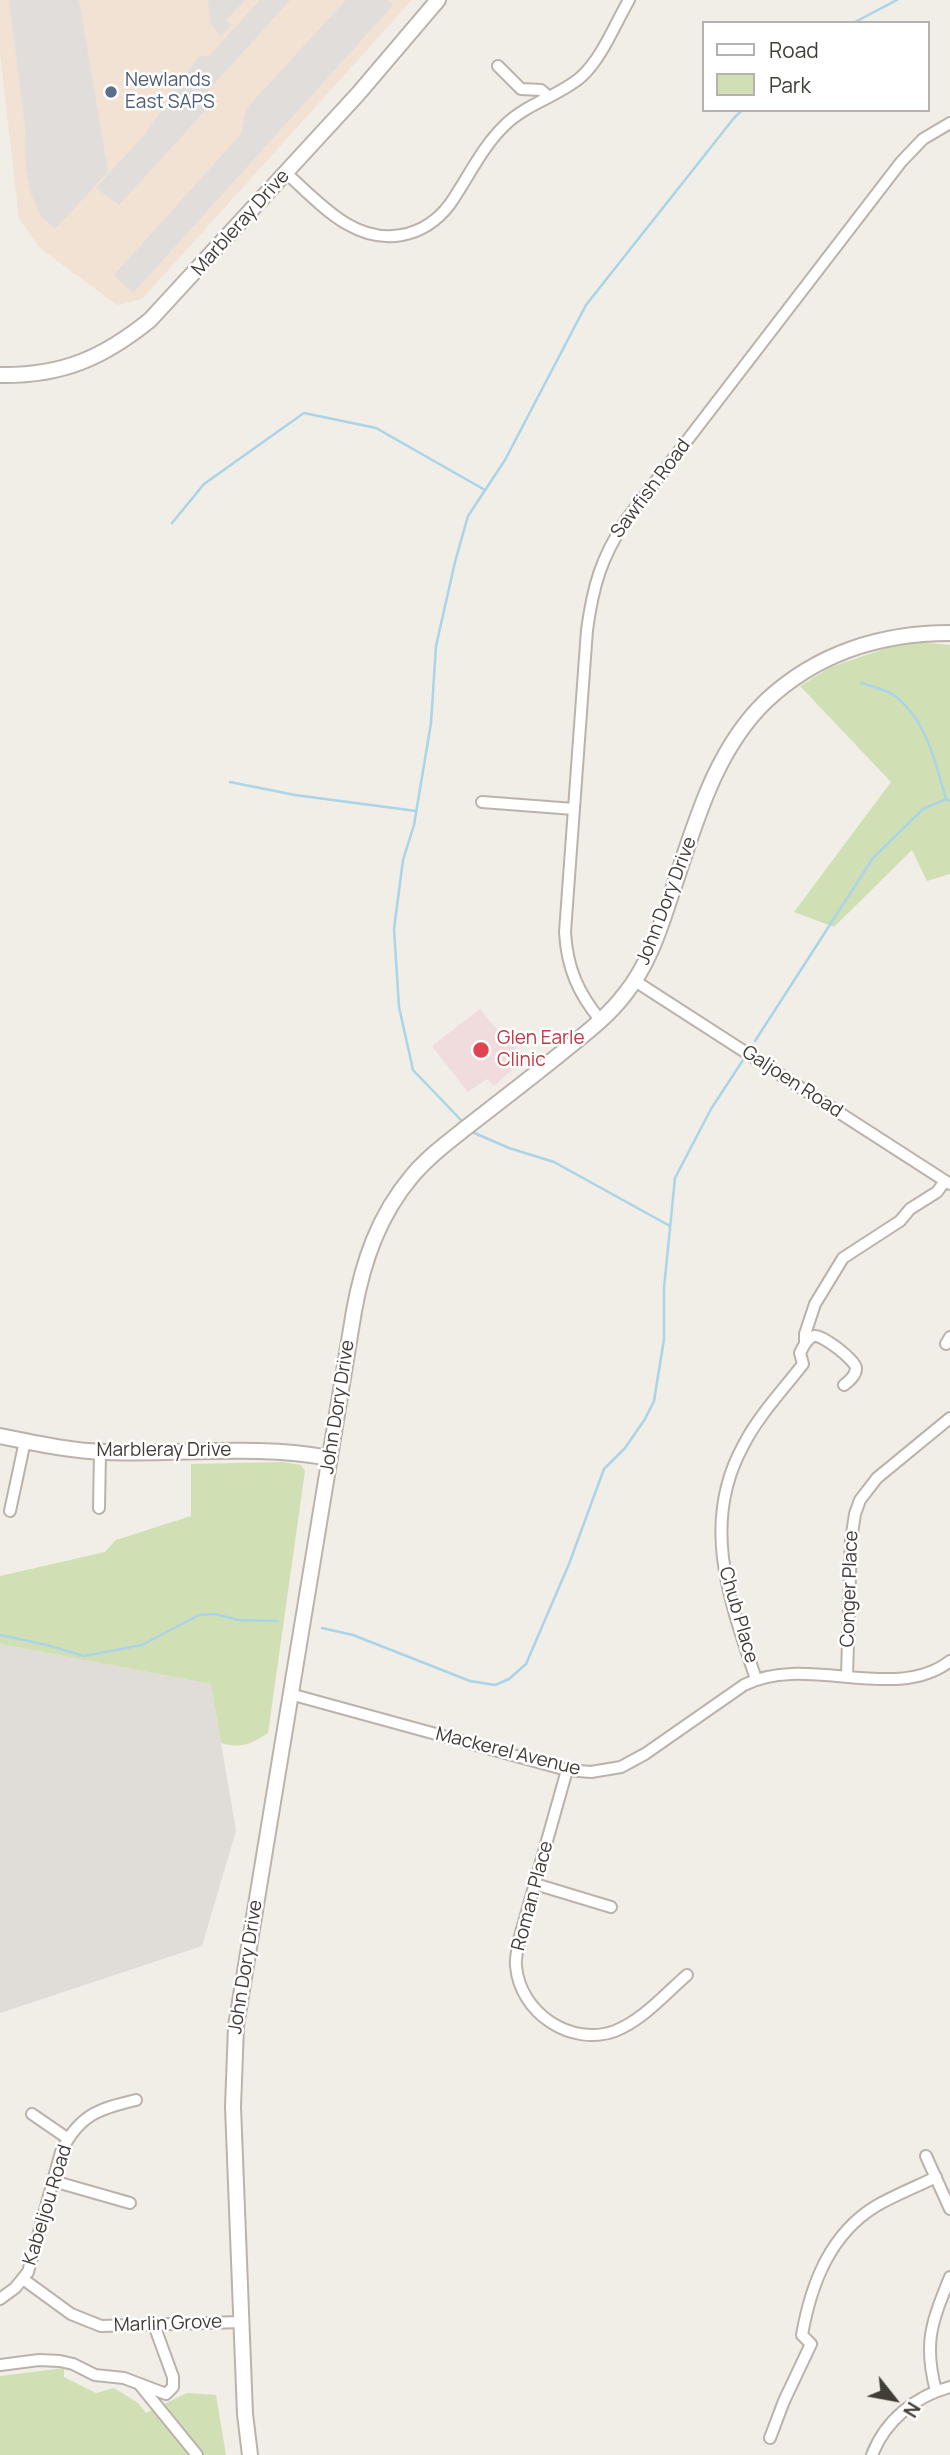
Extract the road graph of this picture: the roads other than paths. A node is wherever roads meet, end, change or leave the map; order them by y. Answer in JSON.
{"nodes":[{"id":1,"x":438,"y":0,"type":"edge"},
{"id":2,"x":629,"y":0,"type":"edge"},
{"id":3,"x":498,"y":66,"type":"dead end"},
{"id":4,"x":549,"y":96,"type":"junction"},
{"id":5,"x":950,"y":122,"type":"edge"},
{"id":6,"x":286,"y":173,"type":"junction"},
{"id":7,"x":0,"y":375,"type":"edge"},
{"id":8,"x":950,"y":633,"type":"edge"},
{"id":9,"x":482,"y":802,"type":"dead end"},
{"id":10,"x":574,"y":809,"type":"junction"},
{"id":11,"x":635,"y":981,"type":"junction"},
{"id":12,"x":601,"y":1021,"type":"junction"},
{"id":13,"x":948,"y":1182,"type":"edge"},
{"id":14,"x":805,"y":1344,"type":"junction"},
{"id":15,"x":844,"y":1385,"type":"dead end"},
{"id":16,"x":950,"y":1418,"type":"edge"},
{"id":17,"x":0,"y":1436,"type":"edge"},
{"id":18,"x":25,"y":1441,"type":"junction"},
{"id":19,"x":100,"y":1452,"type":"junction"},
{"id":20,"x":330,"y":1458,"type":"junction"},
{"id":21,"x":99,"y":1508,"type":"dead end"},
{"id":22,"x":10,"y":1511,"type":"dead end"},
{"id":23,"x":950,"y":1661,"type":"edge"},
{"id":24,"x":847,"y":1676,"type":"junction"},
{"id":25,"x":757,"y":1679,"type":"junction"},
{"id":26,"x":290,"y":1694,"type":"junction"},
{"id":27,"x":567,"y":1770,"type":"junction"},
{"id":28,"x":535,"y":1884,"type":"junction"},
{"id":29,"x":611,"y":1907,"type":"dead end"},
{"id":30,"x":687,"y":1975,"type":"dead end"},
{"id":31,"x":136,"y":2100,"type":"dead end"},
{"id":32,"x":32,"y":2114,"type":"dead end"},
{"id":33,"x":67,"y":2138,"type":"junction"},
{"id":34,"x":926,"y":2156,"type":"dead end"},
{"id":35,"x":936,"y":2177,"type":"junction"},
{"id":36,"x":53,"y":2181,"type":"junction"},
{"id":37,"x":130,"y":2203,"type":"dead end"},
{"id":38,"x":950,"y":2209,"type":"edge"},
{"id":39,"x":950,"y":2277,"type":"edge"},
{"id":40,"x":23,"y":2279,"type":"junction"},
{"id":41,"x":0,"y":2299,"type":"edge"},
{"id":42,"x":242,"y":2322,"type":"junction"},
{"id":43,"x":154,"y":2325,"type":"junction"},
{"id":44,"x":0,"y":2365,"type":"edge"},
{"id":45,"x":140,"y":2385,"type":"junction"},
{"id":46,"x":950,"y":2386,"type":"edge"},
{"id":47,"x":936,"y":2390,"type":"junction"},
{"id":48,"x":770,"y":2438,"type":"dead end"},
{"id":49,"x":197,"y":2455,"type":"edge"},
{"id":50,"x":250,"y":2455,"type":"edge"},
{"id":51,"x":872,"y":2455,"type":"edge"}],
"edges":[{"from":1,"to":6,"type":"street","name":"Marbleray Drive"},
{"from":2,"to":4,"type":"street"},
{"from":3,"to":4,"type":"street"},
{"from":4,"to":6,"type":"street"},
{"from":5,"to":10,"type":"street","name":"Sawfish Road"},
{"from":6,"to":7,"type":"street","name":"Marbleray Drive"},
{"from":8,"to":11,"type":"street","name":"John Dory Drive"},
{"from":9,"to":10,"type":"street"},
{"from":10,"to":12,"type":"street","name":"Sawfish Road"},
{"from":11,"to":12,"type":"street","name":"John Dory Drive"},
{"from":11,"to":13,"type":"street","name":"Galjoen Road"},
{"from":12,"to":20,"type":"street","name":"John Dory Drive"},
{"from":13,"to":14,"type":"street"},
{"from":14,"to":15,"type":"street"},
{"from":14,"to":25,"type":"street","name":"Chub Place"},
{"from":16,"to":24,"type":"street","name":"Conger Place"},
{"from":17,"to":18,"type":"street","name":"Marbleray Drive"},
{"from":18,"to":19,"type":"street","name":"Marbleray Drive"},
{"from":18,"to":22,"type":"street"},
{"from":19,"to":20,"type":"street","name":"Marbleray Drive"},
{"from":19,"to":21,"type":"street"},
{"from":20,"to":26,"type":"street","name":"John Dory Drive"},
{"from":23,"to":24,"type":"street","name":"Mackerel Avenue"},
{"from":24,"to":25,"type":"street","name":"Mackerel Avenue"},
{"from":25,"to":27,"type":"street","name":"Mackerel Avenue"},
{"from":26,"to":27,"type":"street","name":"Mackerel Avenue"},
{"from":26,"to":42,"type":"street","name":"John Dory Drive"},
{"from":27,"to":28,"type":"street","name":"Roman Place"},
{"from":28,"to":29,"type":"street"},
{"from":28,"to":30,"type":"street","name":"Roman Place"},
{"from":31,"to":33,"type":"street","name":"Kabeljou Road"},
{"from":32,"to":33,"type":"street"},
{"from":33,"to":36,"type":"street","name":"Kabeljou Road"},
{"from":34,"to":35,"type":"street"},
{"from":35,"to":38,"type":"street"},
{"from":35,"to":48,"type":"street"},
{"from":36,"to":37,"type":"street"},
{"from":36,"to":40,"type":"street","name":"Kabeljou Road"},
{"from":39,"to":47,"type":"street"},
{"from":40,"to":41,"type":"street","name":"Kabeljou Road"},
{"from":40,"to":43,"type":"street","name":"Marlin Grove"},
{"from":42,"to":43,"type":"street","name":"Marlin Grove"},
{"from":42,"to":50,"type":"street","name":"John Dory Drive"},
{"from":43,"to":45,"type":"street"},
{"from":44,"to":45,"type":"street"},
{"from":45,"to":49,"type":"street"},
{"from":46,"to":47,"type":"street"},
{"from":47,"to":51,"type":"street"}]}
